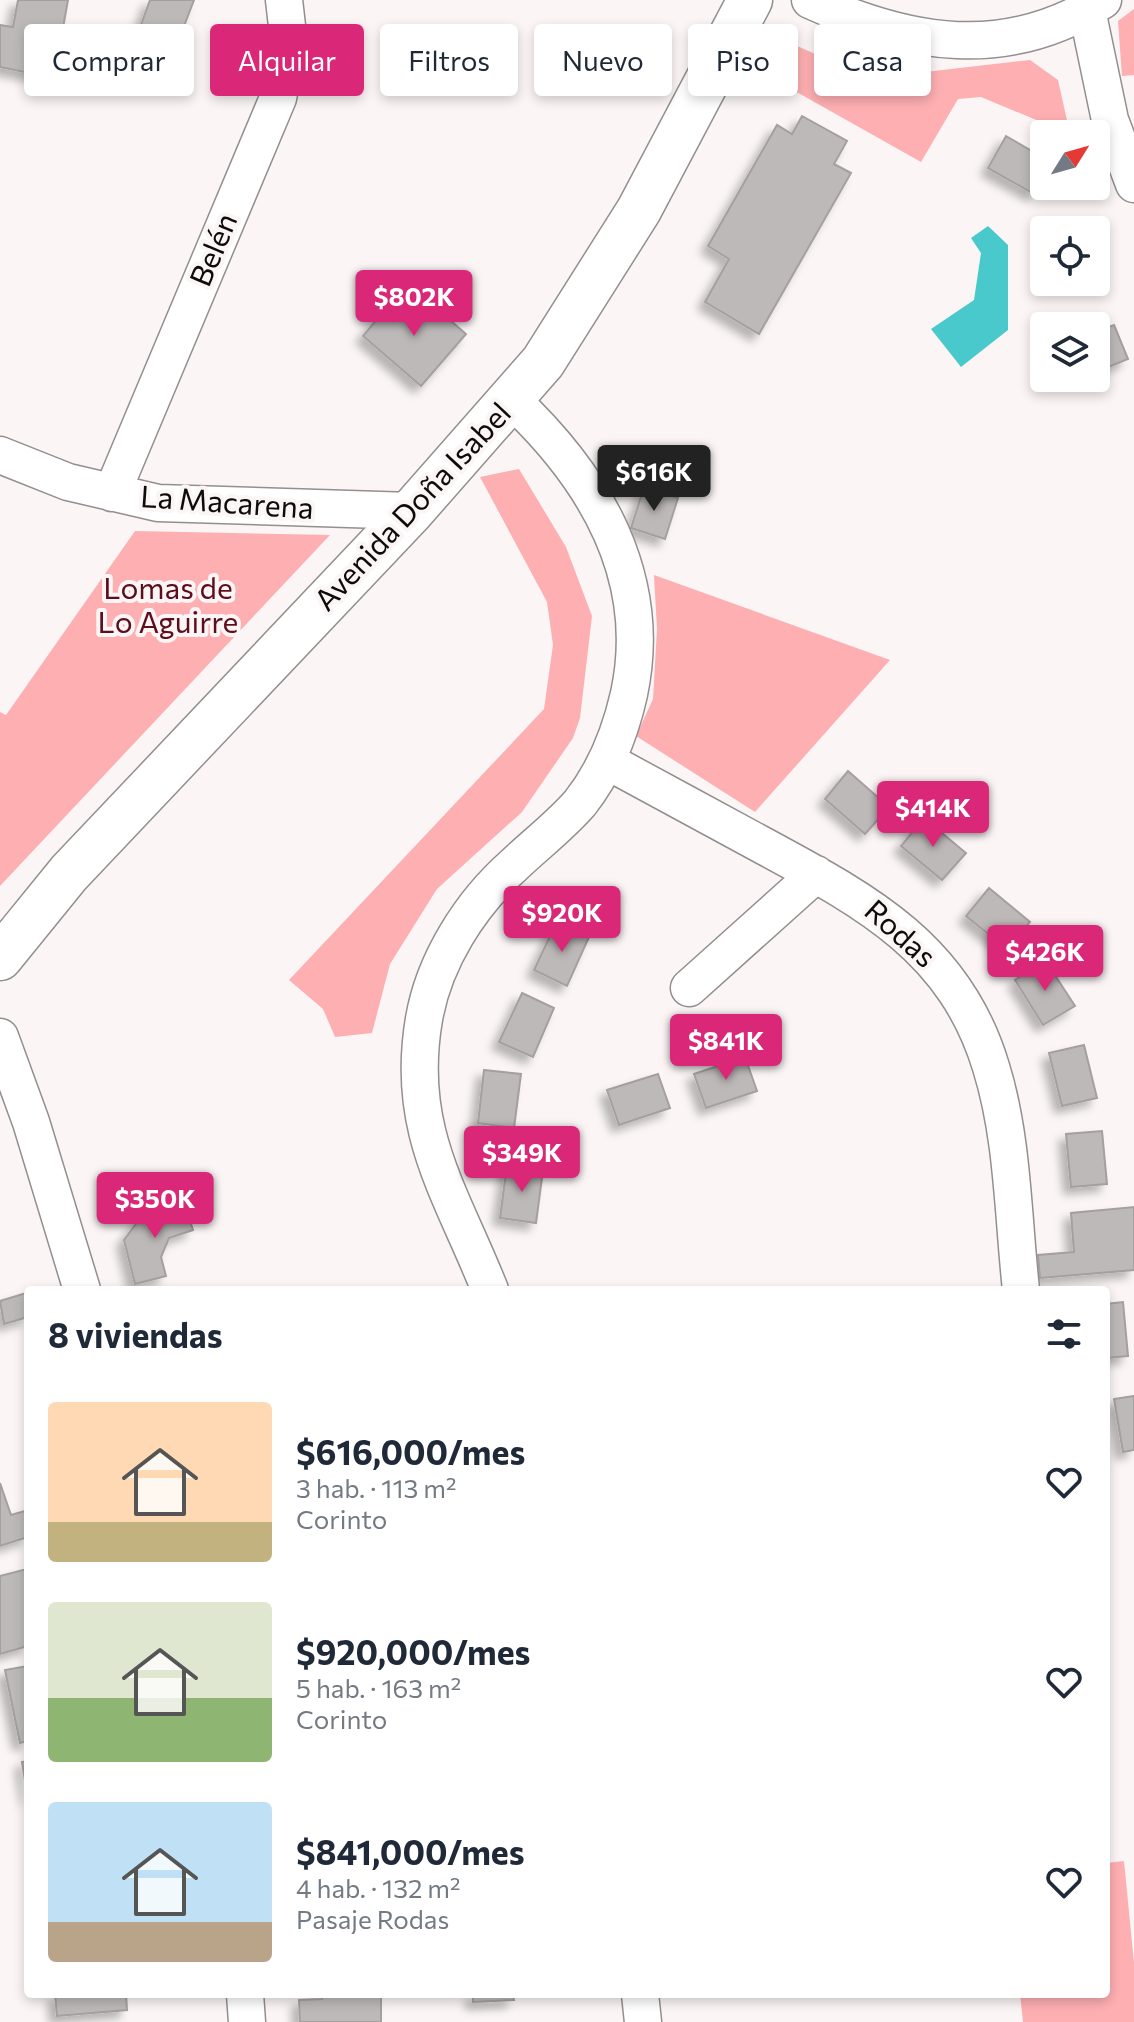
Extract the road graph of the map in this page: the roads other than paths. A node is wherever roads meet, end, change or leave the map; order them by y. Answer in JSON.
{"nodes":[{"id":1,"x":284,"y":0,"type":"edge"},
{"id":2,"x":750,"y":0,"type":"edge"},
{"id":3,"x":810,"y":0,"type":"edge"},
{"id":4,"x":1095,"y":5,"type":"edge"},
{"id":5,"x":1134,"y":184,"type":"edge"},
{"id":6,"x":512,"y":400,"type":"junction"},
{"id":7,"x":0,"y":455,"type":"edge"},
{"id":8,"x":112,"y":493,"type":"junction"},
{"id":9,"x":412,"y":511,"type":"junction"},
{"id":10,"x":607,"y":761,"type":"junction"},
{"id":11,"x":816,"y":874,"type":"junction"},
{"id":12,"x":0,"y":958,"type":"edge"},
{"id":13,"x":689,"y":988,"type":"dead end"},
{"id":14,"x":0,"y":1037,"type":"edge"},
{"id":15,"x":81,"y":1286,"type":"edge"},
{"id":16,"x":488,"y":1286,"type":"edge"},
{"id":17,"x":1021,"y":1286,"type":"edge"},
{"id":18,"x":245,"y":1998,"type":"edge"},
{"id":19,"x":640,"y":1998,"type":"edge"},
{"id":20,"x":247,"y":2022,"type":"edge"},
{"id":21,"x":643,"y":2022,"type":"edge"}],
"edges":[{"from":1,"to":8,"type":"street","name":"Belén"},
{"from":2,"to":6,"type":"street","name":"Avenida Doña Isabel"},
{"from":3,"to":4,"type":"street"},
{"from":4,"to":5,"type":"street"},
{"from":6,"to":9,"type":"street","name":"Avenida Doña Isabel"},
{"from":6,"to":10,"type":"street"},
{"from":7,"to":8,"type":"street","name":"La Macarena"},
{"from":8,"to":9,"type":"street","name":"La Macarena"},
{"from":9,"to":12,"type":"street","name":"Avenida Doña Isabel"},
{"from":10,"to":11,"type":"street","name":"Rodas"},
{"from":10,"to":16,"type":"street"},
{"from":11,"to":13,"type":"street"},
{"from":11,"to":17,"type":"street","name":"Rodas"},
{"from":14,"to":15,"type":"street"},
{"from":18,"to":20,"type":"street"},
{"from":19,"to":21,"type":"street"}]}
